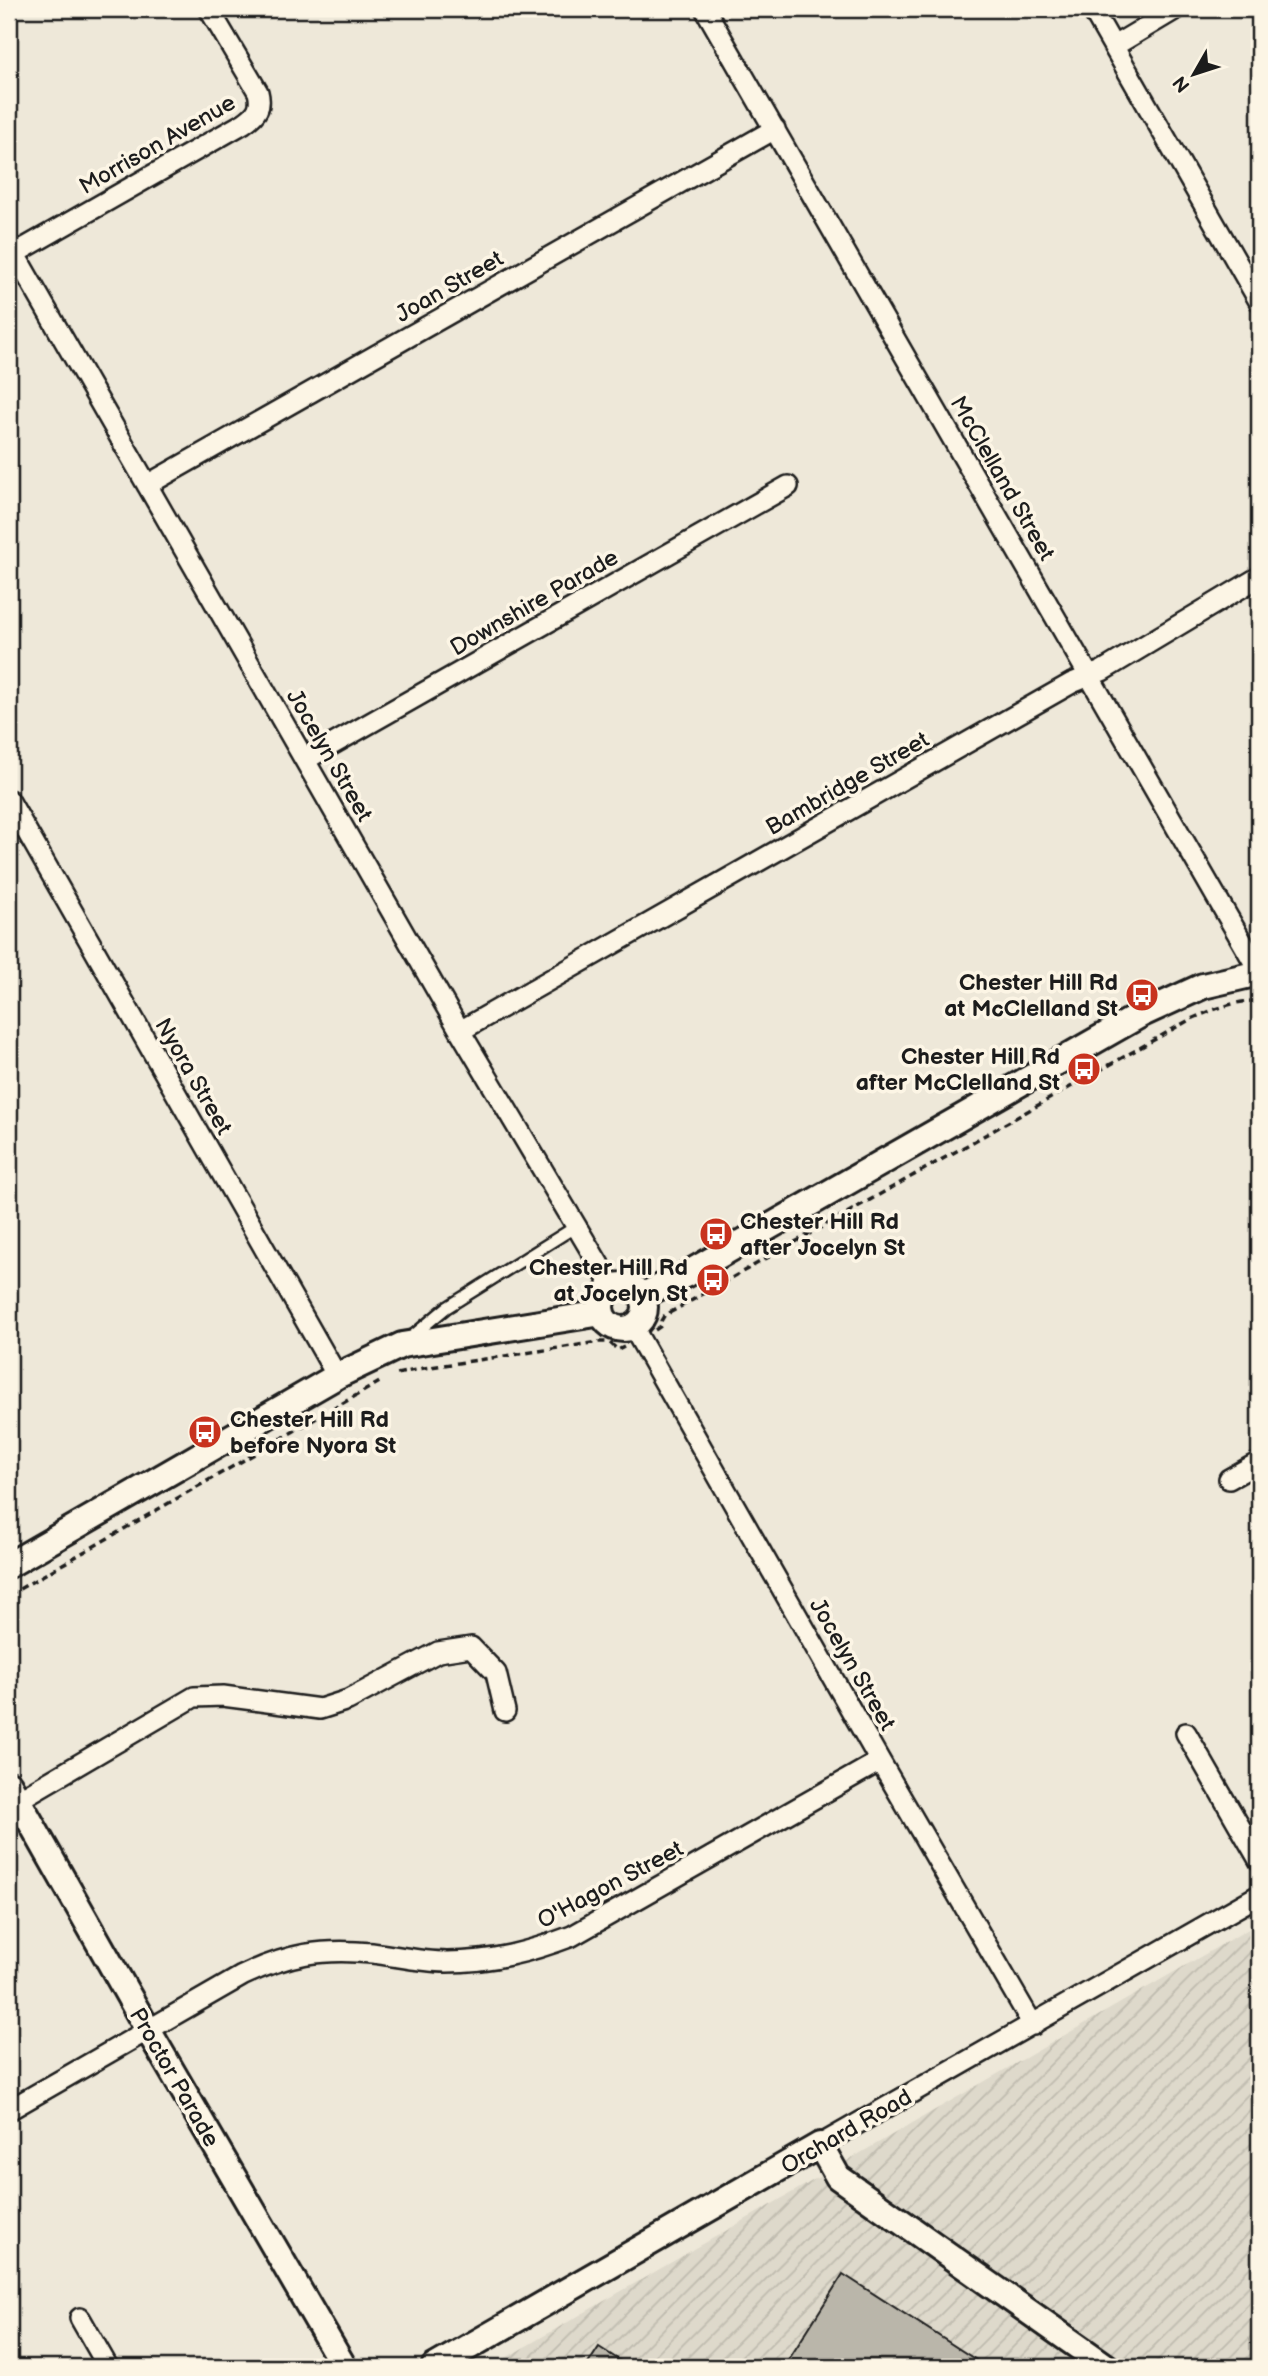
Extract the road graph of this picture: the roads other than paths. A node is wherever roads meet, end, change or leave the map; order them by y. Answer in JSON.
{"nodes":[{"id":1,"x":209,"y":9,"type":"edge"},
{"id":2,"x":705,"y":9,"type":"edge"},
{"id":3,"x":1092,"y":9,"type":"edge"},
{"id":4,"x":1176,"y":9,"type":"edge"},
{"id":5,"x":1114,"y":46,"type":"junction"},
{"id":6,"x":775,"y":129,"type":"junction"},
{"id":7,"x":12,"y":249,"type":"edge"},
{"id":8,"x":1259,"y":301,"type":"edge"},
{"id":9,"x":147,"y":485,"type":"junction"},
{"id":10,"x":788,"y":486,"type":"dead end"},
{"id":11,"x":1259,"y":577,"type":"edge"},
{"id":12,"x":1089,"y":676,"type":"junction"},
{"id":13,"x":305,"y":760,"type":"junction"},
{"id":14,"x":9,"y":800,"type":"edge"},
{"id":15,"x":1259,"y":972,"type":"edge"},
{"id":16,"x":460,"y":1031,"type":"junction"},
{"id":17,"x":575,"y":1227,"type":"junction"},
{"id":18,"x":613,"y":1288,"type":"junction"},
{"id":19,"x":641,"y":1296,"type":"junction"},
{"id":20,"x":602,"y":1313,"type":"junction"},
{"id":21,"x":633,"y":1327,"type":"junction"},
{"id":22,"x":402,"y":1345,"type":"junction"},
{"id":23,"x":337,"y":1376,"type":"junction"},
{"id":24,"x":1259,"y":1462,"type":"edge"},
{"id":25,"x":1229,"y":1479,"type":"dead end"},
{"id":26,"x":9,"y":1565,"type":"edge"},
{"id":27,"x":505,"y":1711,"type":"dead end"},
{"id":28,"x":1186,"y":1733,"type":"dead end"},
{"id":29,"x":880,"y":1761,"type":"junction"},
{"id":30,"x":13,"y":1792,"type":"edge"},
{"id":31,"x":1259,"y":1860,"type":"edge"},
{"id":32,"x":1259,"y":1895,"type":"edge"},
{"id":33,"x":1033,"y":2025,"type":"junction"},
{"id":34,"x":148,"y":2030,"type":"junction"},
{"id":35,"x":9,"y":2110,"type":"edge"},
{"id":36,"x":820,"y":2145,"type":"junction"},
{"id":37,"x":80,"y":2318,"type":"dead end"},
{"id":38,"x":108,"y":2367,"type":"edge"},
{"id":39,"x":344,"y":2367,"type":"edge"},
{"id":40,"x":434,"y":2367,"type":"edge"},
{"id":41,"x":1107,"y":2367,"type":"edge"}],
"edges":[{"from":1,"to":7,"type":"street","name":"Morrison Avenue"},
{"from":2,"to":6,"type":"street","name":"McClelland Street"},
{"from":3,"to":5,"type":"street"},
{"from":4,"to":5,"type":"street"},
{"from":5,"to":8,"type":"street"},
{"from":6,"to":9,"type":"street","name":"Joan Street"},
{"from":6,"to":12,"type":"street","name":"McClelland Street"},
{"from":7,"to":9,"type":"street","name":"Jocelyn Street"},
{"from":9,"to":13,"type":"street","name":"Jocelyn Street"},
{"from":10,"to":13,"type":"street","name":"Downshire Parade"},
{"from":11,"to":12,"type":"street","name":"Bambridge Street"},
{"from":12,"to":15,"type":"street","name":"McClelland Street"},
{"from":12,"to":16,"type":"street","name":"Bambridge Street"},
{"from":13,"to":16,"type":"street","name":"Jocelyn Street"},
{"from":14,"to":23,"type":"street","name":"Nyora Street"},
{"from":15,"to":19,"type":"street"},
{"from":16,"to":17,"type":"street","name":"Jocelyn Street"},
{"from":17,"to":18,"type":"street","name":"Jocelyn Street"},
{"from":17,"to":22,"type":"lane"},
{"from":18,"to":19,"type":"street"},
{"from":18,"to":20,"type":"street"},
{"from":19,"to":21,"type":"street"},
{"from":20,"to":21,"type":"street"},
{"from":20,"to":22,"type":"street"},
{"from":21,"to":29,"type":"street","name":"Jocelyn Street"},
{"from":22,"to":23,"type":"street"},
{"from":23,"to":26,"type":"street"},
{"from":24,"to":25,"type":"street"},
{"from":27,"to":30,"type":"street"},
{"from":28,"to":31,"type":"street"},
{"from":29,"to":33,"type":"street","name":"Jocelyn Street"},
{"from":29,"to":34,"type":"street","name":"O'Hagon Street"},
{"from":30,"to":34,"type":"street","name":"Proctor Parade"},
{"from":32,"to":33,"type":"street","name":"Orchard Road"},
{"from":33,"to":36,"type":"street","name":"Orchard Road"},
{"from":34,"to":35,"type":"street","name":"O'Hagon Street"},
{"from":34,"to":39,"type":"street","name":"Proctor Parade"},
{"from":36,"to":40,"type":"street","name":"Orchard Road"},
{"from":36,"to":41,"type":"street"},
{"from":37,"to":38,"type":"street"}]}
